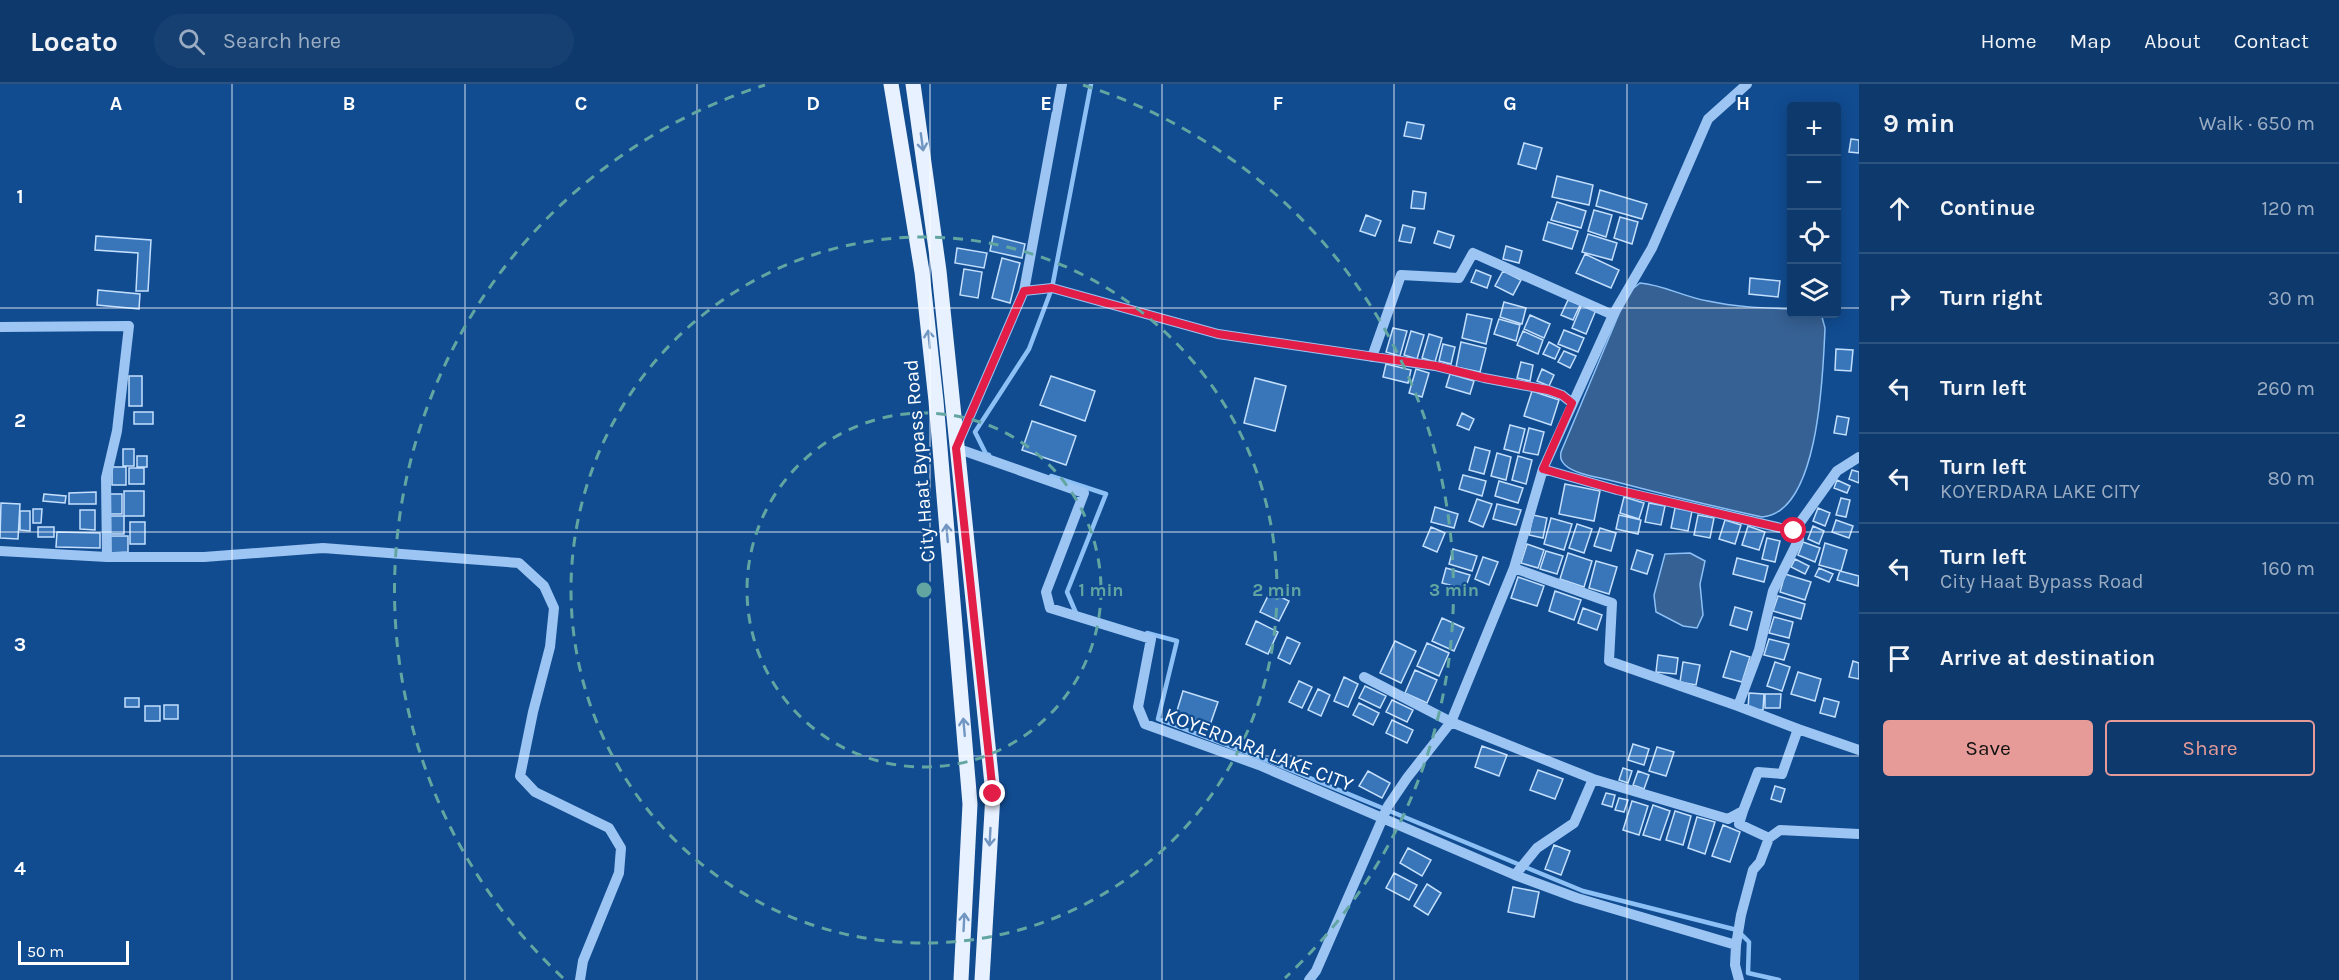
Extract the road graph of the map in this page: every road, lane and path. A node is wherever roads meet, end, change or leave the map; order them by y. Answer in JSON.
{"nodes":[{"id":1,"x":891,"y":84,"type":"edge"},
{"id":2,"x":913,"y":84,"type":"edge"},
{"id":3,"x":1062,"y":84,"type":"edge"},
{"id":4,"x":1747,"y":84,"type":"edge"},
{"id":5,"x":1024,"y":291,"type":"junction"},
{"id":6,"x":1613,"y":315,"type":"junction"},
{"id":7,"x":0,"y":327,"type":"edge"},
{"id":8,"x":1372,"y":357,"type":"junction"},
{"id":9,"x":1572,"y":403,"type":"junction"},
{"id":10,"x":956,"y":448,"type":"junction"},
{"id":11,"x":1859,"y":457,"type":"edge"},
{"id":12,"x":1543,"y":469,"type":"junction"},
{"id":13,"x":1794,"y":531,"type":"junction"},
{"id":14,"x":0,"y":551,"type":"edge"},
{"id":15,"x":107,"y":557,"type":"junction"},
{"id":16,"x":1514,"y":568,"type":"junction"},
{"id":17,"x":1364,"y":677,"type":"dead end"},
{"id":18,"x":1738,"y":706,"type":"junction"},
{"id":19,"x":1451,"y":722,"type":"junction"},
{"id":20,"x":1798,"y":729,"type":"junction"},
{"id":21,"x":1859,"y":750,"type":"edge"},
{"id":22,"x":1593,"y":779,"type":"junction"},
{"id":23,"x":1743,"y":811,"type":"junction"},
{"id":24,"x":1385,"y":813,"type":"junction"},
{"id":25,"x":1859,"y":834,"type":"edge"},
{"id":26,"x":1769,"y":838,"type":"junction"},
{"id":27,"x":1515,"y":875,"type":"junction"},
{"id":28,"x":1736,"y":945,"type":"junction"},
{"id":29,"x":580,"y":980,"type":"edge"},
{"id":30,"x":961,"y":980,"type":"edge"},
{"id":31,"x":982,"y":980,"type":"edge"},
{"id":32,"x":1309,"y":980,"type":"edge"},
{"id":33,"x":1739,"y":980,"type":"edge"}],
"edges":[{"from":30,"to":1,"type":"main road","name":"City Haat Bypass Road","one_way":true},
{"from":2,"to":10,"type":"main road","name":"City Haat Bypass Road","one_way":true},
{"from":3,"to":5,"type":"street"},
{"from":4,"to":6,"type":"street"},
{"from":5,"to":8,"type":"street"},
{"from":5,"to":10,"type":"street"},
{"from":6,"to":8,"type":"street"},
{"from":6,"to":9,"type":"street"},
{"from":7,"to":15,"type":"street"},
{"from":8,"to":9,"type":"street"},
{"from":9,"to":12,"type":"street"},
{"from":10,"to":24,"type":"street","name":"KOYERDARA LAKE CITY"},
{"from":10,"to":31,"type":"main road","name":"City Haat Bypass Road","one_way":true},
{"from":11,"to":13,"type":"street"},
{"from":12,"to":13,"type":"street"},
{"from":12,"to":16,"type":"street"},
{"from":13,"to":18,"type":"street"},
{"from":14,"to":15,"type":"street"},
{"from":15,"to":29,"type":"street"},
{"from":16,"to":18,"type":"street"},
{"from":16,"to":19,"type":"street"},
{"from":17,"to":19,"type":"street"},
{"from":18,"to":20,"type":"street"},
{"from":19,"to":22,"type":"street"},
{"from":19,"to":24,"type":"street"},
{"from":20,"to":21,"type":"street"},
{"from":20,"to":23,"type":"street"},
{"from":22,"to":23,"type":"street"},
{"from":22,"to":27,"type":"street"},
{"from":23,"to":26,"type":"street"},
{"from":24,"to":27,"type":"street","name":"KOYERDARA LAKE CITY"},
{"from":24,"to":32,"type":"street"},
{"from":25,"to":26,"type":"street"},
{"from":26,"to":28,"type":"street"},
{"from":27,"to":28,"type":"street","name":"KOYERDARA LAKE CITY"},
{"from":28,"to":33,"type":"street"}]}
